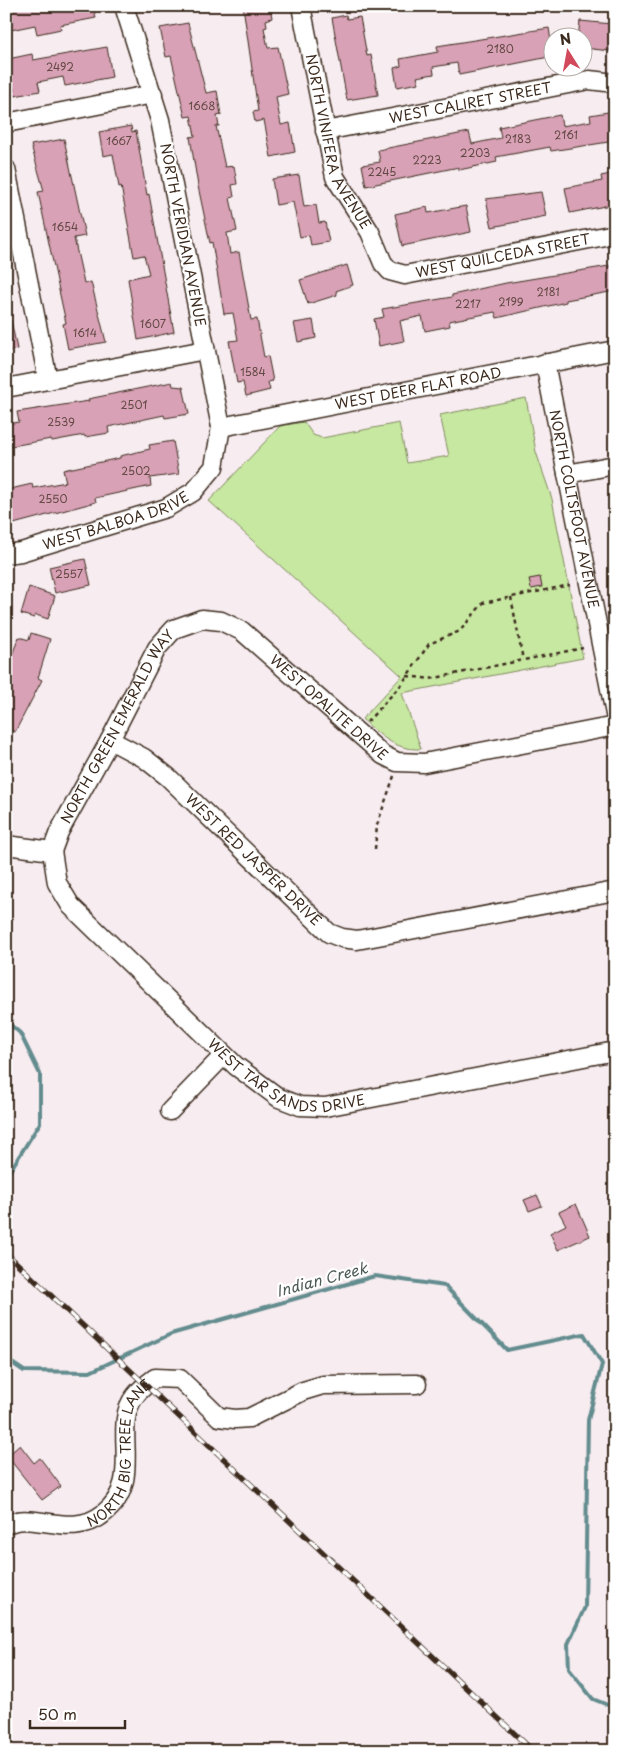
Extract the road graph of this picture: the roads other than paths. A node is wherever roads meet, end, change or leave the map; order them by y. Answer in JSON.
{"nodes":[{"id":1,"x":124,"y":6,"type":"edge"},
{"id":2,"x":301,"y":6,"type":"edge"},
{"id":3,"x":615,"y":83,"type":"edge"},
{"id":4,"x":153,"y":94,"type":"junction"},
{"id":5,"x":6,"y":123,"type":"edge"},
{"id":6,"x":325,"y":131,"type":"junction"},
{"id":7,"x":6,"y":169,"type":"edge"},
{"id":8,"x":615,"y":234,"type":"edge"},
{"id":9,"x":390,"y":271,"type":"joint"},
{"id":10,"x":205,"y":350,"type":"junction"},
{"id":11,"x":615,"y":350,"type":"edge"},
{"id":12,"x":545,"y":363,"type":"junction"},
{"id":13,"x":48,"y":380,"type":"junction"},
{"id":14,"x":6,"y":388,"type":"edge"},
{"id":15,"x":221,"y":427,"type":"junction"},
{"id":16,"x":615,"y":465,"type":"edge"},
{"id":17,"x":214,"y":466,"type":"joint"},
{"id":18,"x":567,"y":474,"type":"junction"},
{"id":19,"x":6,"y":554,"type":"edge"},
{"id":20,"x":202,"y":619,"type":"joint"},
{"id":21,"x":615,"y":714,"type":"edge"},
{"id":22,"x":615,"y":726,"type":"edge"},
{"id":23,"x":110,"y":740,"type":"junction"},
{"id":24,"x":6,"y":845,"type":"edge"},
{"id":25,"x":52,"y":851,"type":"junction"},
{"id":26,"x":615,"y":891,"type":"edge"},
{"id":27,"x":615,"y":1051,"type":"edge"},
{"id":28,"x":224,"y":1055,"type":"junction"},
{"id":29,"x":170,"y":1111,"type":"dead end"},
{"id":30,"x":417,"y":1384,"type":"dead end"},
{"id":31,"x":8,"y":1517,"type":"edge"}],
"edges":[{"from":1,"to":4,"type":"street","name":"NORTH VERIDIAN AVENUE"},
{"from":2,"to":6,"type":"street","name":"NORTH VINIFERA AVENUE"},
{"from":3,"to":6,"type":"street","name":"WEST CALIRET STREET"},
{"from":4,"to":5,"type":"street"},
{"from":4,"to":10,"type":"street","name":"NORTH VERIDIAN AVENUE"},
{"from":6,"to":9,"type":"street","name":"NORTH VINIFERA AVENUE"},
{"from":7,"to":13,"type":"street"},
{"from":8,"to":9,"type":"street","name":"WEST QUILCEDA STREET"},
{"from":10,"to":13,"type":"street"},
{"from":10,"to":15,"type":"street","name":"NORTH VERIDIAN AVENUE"},
{"from":11,"to":12,"type":"street","name":"WEST DEER FLAT ROAD"},
{"from":12,"to":15,"type":"street","name":"WEST DEER FLAT ROAD"},
{"from":12,"to":18,"type":"street","name":"NORTH COLTSFOOT AVENUE"},
{"from":13,"to":14,"type":"street"},
{"from":15,"to":17,"type":"street","name":"NORTH VERIDIAN AVENUE"},
{"from":16,"to":18,"type":"street"},
{"from":17,"to":19,"type":"street","name":"WEST BALBOA DRIVE"},
{"from":18,"to":21,"type":"street","name":"NORTH COLTSFOOT AVENUE"},
{"from":20,"to":22,"type":"street","name":"WEST OPALITE DRIVE"},
{"from":20,"to":23,"type":"street","name":"NORTH GREEN EMERALD WAY"},
{"from":23,"to":25,"type":"street","name":"NORTH GREEN EMERALD WAY"},
{"from":23,"to":26,"type":"street","name":"WEST RED JASPER DRIVE"},
{"from":24,"to":25,"type":"street"},
{"from":25,"to":28,"type":"street","name":"WEST TAR SANDS DRIVE"},
{"from":27,"to":28,"type":"street","name":"WEST TAR SANDS DRIVE"},
{"from":28,"to":29,"type":"street"},
{"from":30,"to":31,"type":"street","name":"NORTH BIG TREE LANE"}]}
